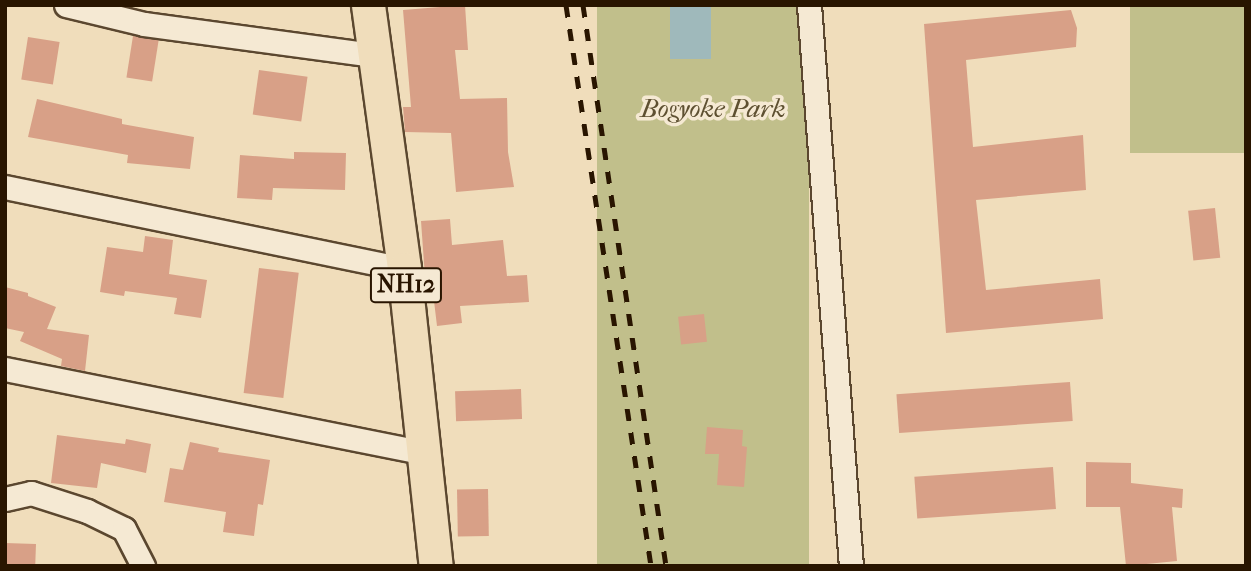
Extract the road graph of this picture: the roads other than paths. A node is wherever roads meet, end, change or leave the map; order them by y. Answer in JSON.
{"nodes":[{"id":1,"x":66,"y":5,"type":"edge"},
{"id":2,"x":368,"y":5,"type":"edge"},
{"id":3,"x":809,"y":5,"type":"edge"},
{"id":4,"x":374,"y":55,"type":"junction"},
{"id":5,"x":5,"y":187,"type":"edge"},
{"id":6,"x":404,"y":269,"type":"junction"},
{"id":7,"x":5,"y":369,"type":"edge"},
{"id":8,"x":422,"y":452,"type":"junction"},
{"id":9,"x":5,"y":499,"type":"edge"},
{"id":10,"x":143,"y":566,"type":"edge"},
{"id":11,"x":436,"y":566,"type":"edge"},
{"id":12,"x":851,"y":566,"type":"edge"}],
"edges":[{"from":1,"to":4,"type":"street"},
{"from":2,"to":4,"type":"highway","number":"NH12"},
{"from":3,"to":12,"type":"street"},
{"from":4,"to":6,"type":"highway","number":"NH12"},
{"from":5,"to":6,"type":"street"},
{"from":6,"to":8,"type":"highway","number":"NH12"},
{"from":7,"to":8,"type":"street"},
{"from":8,"to":11,"type":"highway","number":"NH12"},
{"from":9,"to":10,"type":"street"}]}
